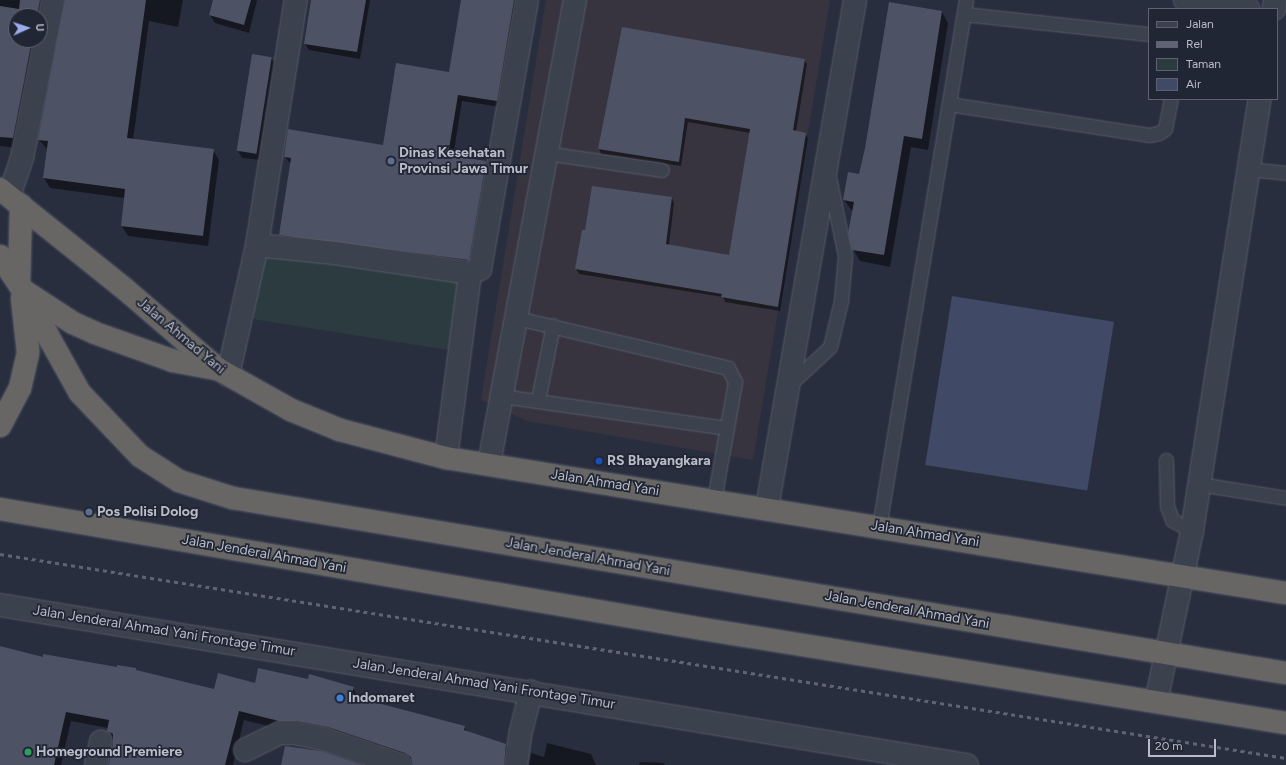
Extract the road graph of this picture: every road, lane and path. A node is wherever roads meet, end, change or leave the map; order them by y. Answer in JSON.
{"nodes":[{"id":1,"x":53,"y":0,"type":"edge"},
{"id":2,"x":296,"y":0,"type":"edge"},
{"id":3,"x":527,"y":0,"type":"edge"},
{"id":4,"x":574,"y":0,"type":"edge"},
{"id":5,"x":855,"y":0,"type":"edge"},
{"id":6,"x":966,"y":0,"type":"edge"},
{"id":7,"x":1185,"y":0,"type":"edge"},
{"id":8,"x":1241,"y":8,"type":"edge"},
{"id":9,"x":964,"y":14,"type":"junction"},
{"id":10,"x":1148,"y":34,"type":"edge"},
{"id":11,"x":1171,"y":100,"type":"edge"},
{"id":12,"x":1260,"y":100,"type":"edge"},
{"id":13,"x":949,"y":104,"type":"junction"},
{"id":14,"x":546,"y":153,"type":"junction"},
{"id":15,"x":827,"y":163,"type":"junction"},
{"id":16,"x":1249,"y":169,"type":"junction"},
{"id":17,"x":662,"y":170,"type":"dead end"},
{"id":18,"x":1286,"y":173,"type":"edge"},
{"id":19,"x":10,"y":197,"type":"edge"},
{"id":20,"x":257,"y":245,"type":"junction"},
{"id":21,"x":0,"y":256,"type":"edge"},
{"id":22,"x":470,"y":273,"type":"junction"},
{"id":23,"x":20,"y":287,"type":"junction"},
{"id":24,"x":518,"y":318,"type":"junction"},
{"id":25,"x":553,"y":325,"type":"junction"},
{"id":26,"x":223,"y":372,"type":"junction"},
{"id":27,"x":790,"y":384,"type":"junction"},
{"id":28,"x":502,"y":396,"type":"junction"},
{"id":29,"x":538,"y":400,"type":"junction"},
{"id":30,"x":0,"y":426,"type":"edge"},
{"id":31,"x":727,"y":428,"type":"junction"},
{"id":32,"x":446,"y":458,"type":"junction"},
{"id":33,"x":1166,"y":460,"type":"dead end"},
{"id":34,"x":489,"y":464,"type":"junction"},
{"id":35,"x":1199,"y":484,"type":"junction"},
{"id":36,"x":1286,"y":498,"type":"edge"},
{"id":37,"x":714,"y":500,"type":"junction"},
{"id":38,"x":768,"y":508,"type":"junction"},
{"id":39,"x":0,"y":509,"type":"edge"},
{"id":40,"x":878,"y":527,"type":"junction"},
{"id":41,"x":1192,"y":531,"type":"junction"},
{"id":42,"x":1183,"y":576,"type":"junction"},
{"id":43,"x":1286,"y":593,"type":"edge"},
{"id":44,"x":0,"y":605,"type":"edge"},
{"id":45,"x":1167,"y":648,"type":"junction"},
{"id":46,"x":1286,"y":673,"type":"edge"},
{"id":47,"x":531,"y":691,"type":"junction"},
{"id":48,"x":1156,"y":702,"type":"junction"},
{"id":49,"x":1286,"y":724,"type":"edge"},
{"id":50,"x":101,"y":742,"type":"dead end"},
{"id":51,"x":245,"y":750,"type":"dead end"},
{"id":52,"x":954,"y":764,"type":"edge"},
{"id":53,"x":96,"y":765,"type":"edge"},
{"id":54,"x":401,"y":765,"type":"edge"},
{"id":55,"x":516,"y":765,"type":"edge"}],
"edges":[{"from":1,"to":19,"type":"street"},
{"from":2,"to":20,"type":"street"},
{"from":3,"to":22,"type":"street"},
{"from":4,"to":14,"type":"street"},
{"from":5,"to":15,"type":"street"},
{"from":6,"to":9,"type":"lane"},
{"from":7,"to":8,"type":"street"},
{"from":9,"to":10,"type":"lane"},
{"from":9,"to":13,"type":"lane"},
{"from":11,"to":13,"type":"lane"},
{"from":12,"to":16,"type":"street"},
{"from":13,"to":40,"type":"lane"},
{"from":14,"to":17,"type":"lane"},
{"from":14,"to":24,"type":"street"},
{"from":15,"to":27,"type":"street"},
{"from":15,"to":27,"type":"lane"},
{"from":16,"to":18,"type":"lane"},
{"from":16,"to":35,"type":"street"},
{"from":19,"to":23,"type":"highway"},
{"from":19,"to":26,"type":"highway","name":"Jalan Ahmad Yani"},
{"from":20,"to":22,"type":"street"},
{"from":20,"to":26,"type":"street"},
{"from":21,"to":23,"type":"highway","name":"Jalan Jenderal Ahmad Yani"},
{"from":22,"to":32,"type":"street"},
{"from":23,"to":26,"type":"highway"},
{"from":23,"to":30,"type":"highway"},
{"from":23,"to":45,"type":"highway","name":"Jalan Jenderal Ahmad Yani"},
{"from":24,"to":25,"type":"lane"},
{"from":24,"to":28,"type":"street"},
{"from":25,"to":29,"type":"lane"},
{"from":25,"to":31,"type":"lane"},
{"from":26,"to":32,"type":"highway","name":"Jalan Ahmad Yani"},
{"from":27,"to":38,"type":"street"},
{"from":28,"to":29,"type":"lane"},
{"from":28,"to":34,"type":"street"},
{"from":29,"to":31,"type":"lane"},
{"from":31,"to":37,"type":"lane"},
{"from":32,"to":34,"type":"highway","name":"Jalan Ahmad Yani"},
{"from":33,"to":41,"type":"lane"},
{"from":34,"to":37,"type":"highway","name":"Jalan Ahmad Yani"},
{"from":35,"to":36,"type":"lane"},
{"from":35,"to":41,"type":"street"},
{"from":37,"to":38,"type":"highway","name":"Jalan Ahmad Yani"},
{"from":38,"to":40,"type":"highway","name":"Jalan Ahmad Yani"},
{"from":39,"to":48,"type":"highway","name":"Jalan Jenderal Ahmad Yani"},
{"from":40,"to":42,"type":"highway","name":"Jalan Ahmad Yani"},
{"from":41,"to":42,"type":"street"},
{"from":42,"to":43,"type":"highway","name":"Jalan Ahmad Yani"},
{"from":42,"to":45,"type":"street"},
{"from":44,"to":47,"type":"street","name":"Jalan Jenderal Ahmad Yani Frontage Timur"},
{"from":45,"to":46,"type":"highway","name":"Jalan Jenderal Ahmad Yani"},
{"from":45,"to":48,"type":"street"},
{"from":47,"to":52,"type":"street","name":"Jalan Jenderal Ahmad Yani Frontage Timur"},
{"from":47,"to":55,"type":"street"},
{"from":48,"to":49,"type":"highway","name":"Jalan Jenderal Ahmad Yani"},
{"from":50,"to":53,"type":"street"},
{"from":51,"to":54,"type":"street"}]}
